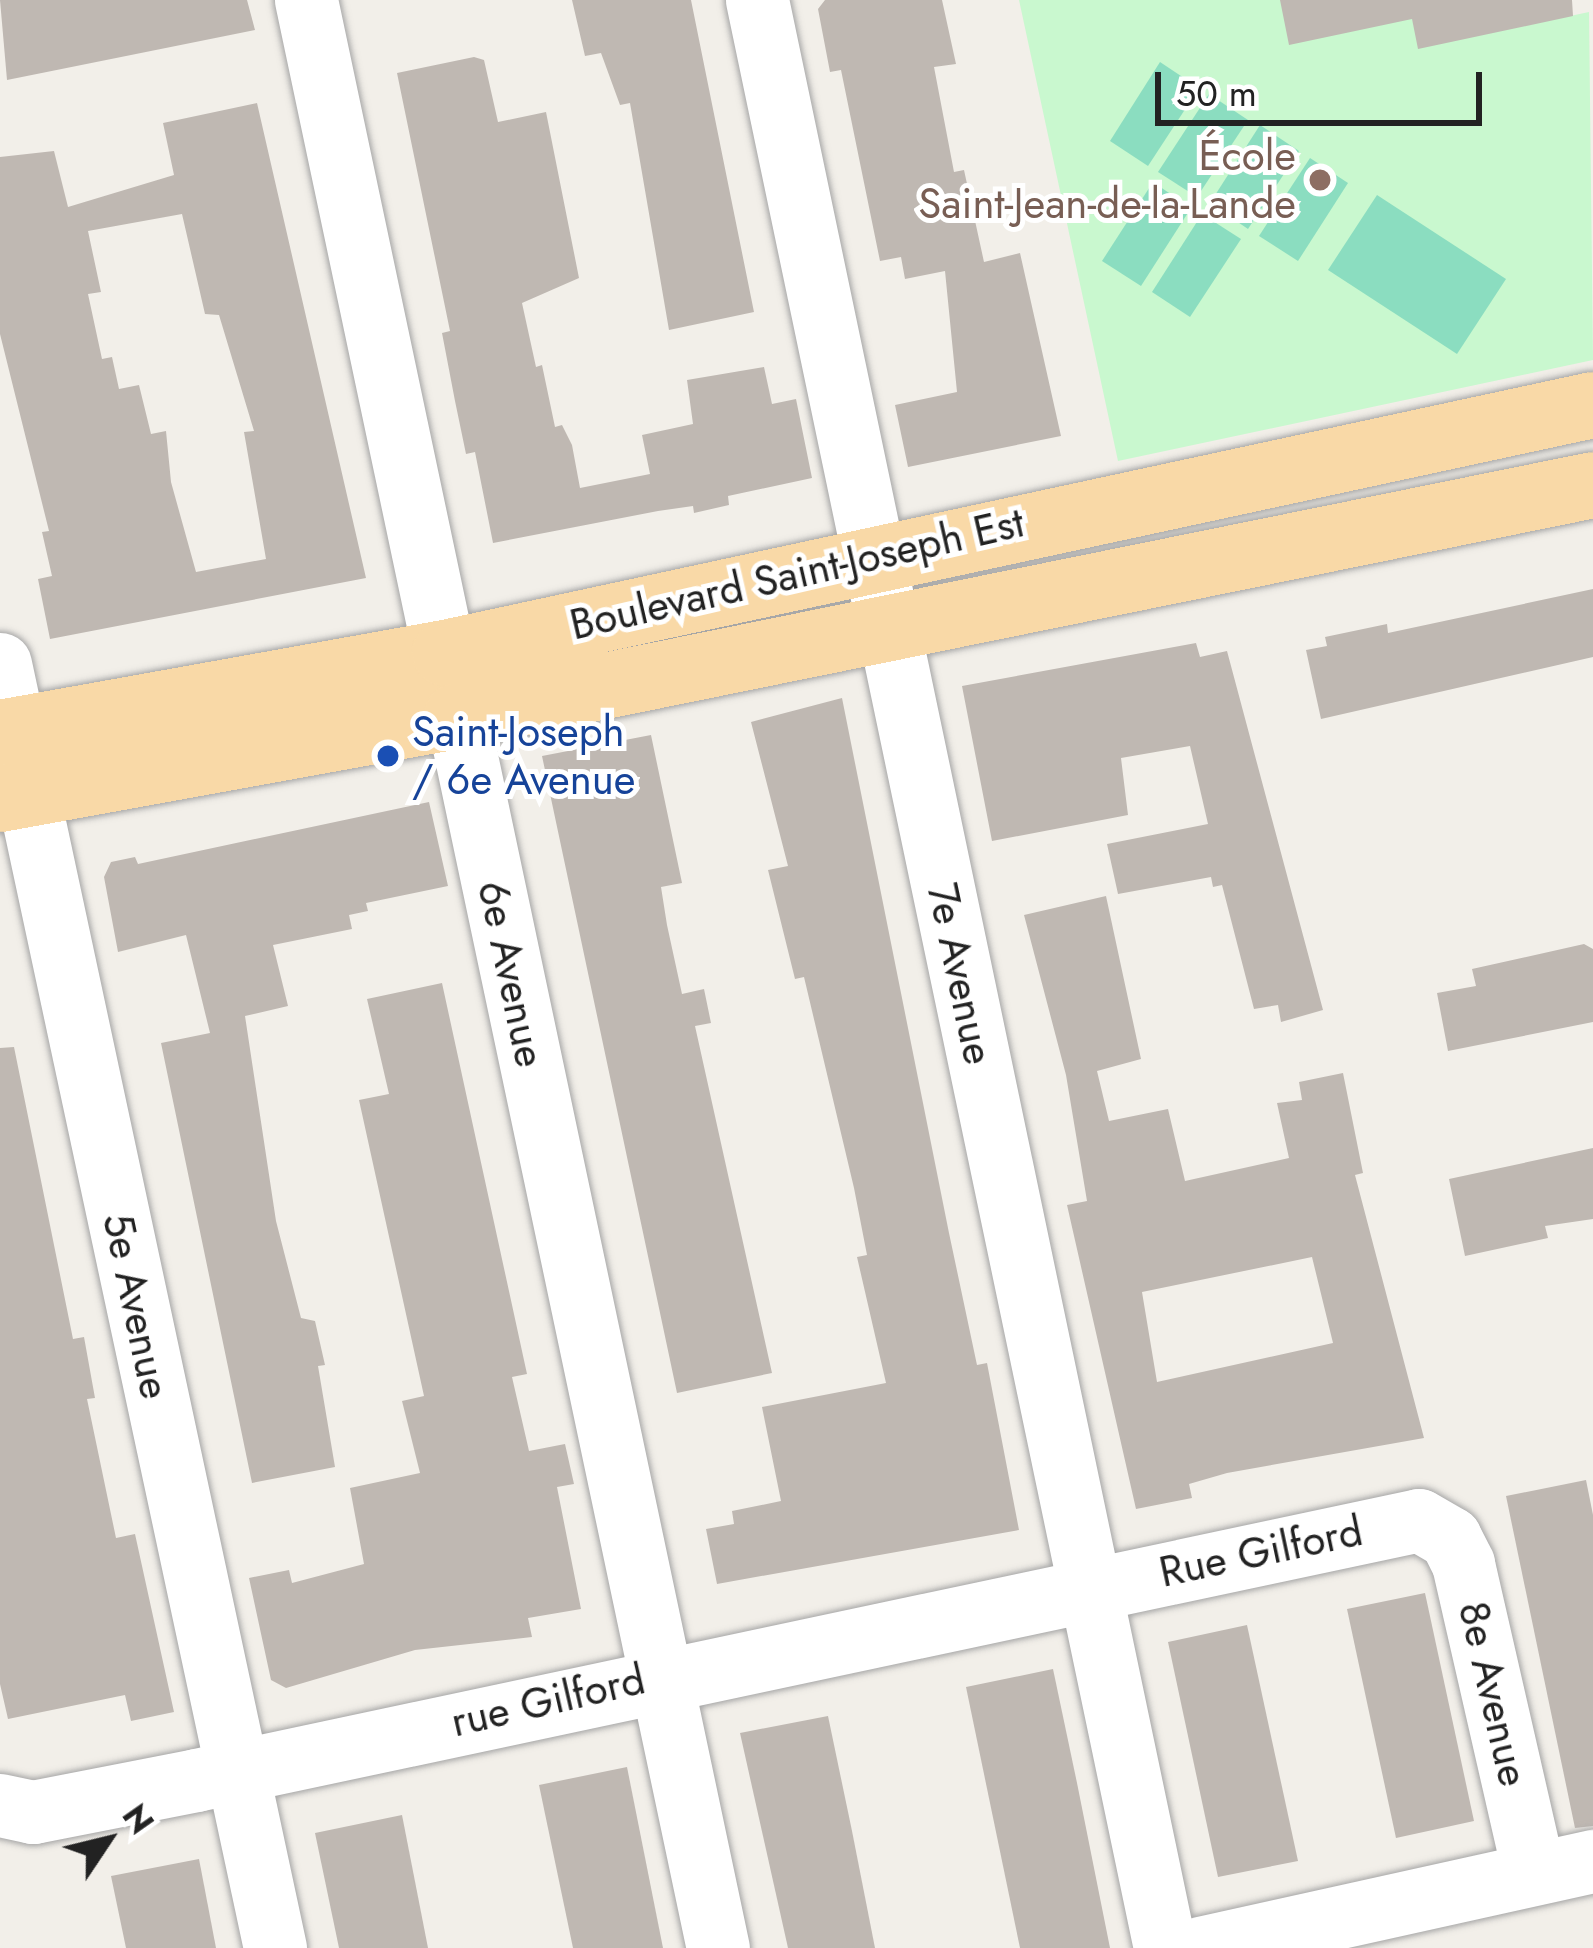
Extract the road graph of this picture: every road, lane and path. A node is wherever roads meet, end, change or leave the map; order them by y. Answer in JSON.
{"nodes":[{"id":1,"x":306,"y":0,"type":"edge"},
{"id":2,"x":757,"y":0,"type":"edge"},
{"id":3,"x":1593,"y":405,"type":"edge"},
{"id":4,"x":1593,"y":485,"type":"edge"},
{"id":5,"x":871,"y":555,"type":"junction"},
{"id":6,"x":886,"y":626,"type":"junction"},
{"id":7,"x":445,"y":652,"type":"junction"},
{"id":8,"x":0,"y":664,"type":"edge"},
{"id":9,"x":457,"y":716,"type":"junction"},
{"id":10,"x":7,"y":731,"type":"edge"},
{"id":11,"x":15,"y":796,"type":"edge"},
{"id":12,"x":1432,"y":1525,"type":"joint"},
{"id":13,"x":1089,"y":1588,"type":"junction"},
{"id":14,"x":660,"y":1676,"type":"junction"},
{"id":15,"x":239,"y":1771,"type":"junction"},
{"id":16,"x":3,"y":1807,"type":"edge"},
{"id":17,"x":1564,"y":1867,"type":"edge"},
{"id":18,"x":275,"y":1948,"type":"edge"},
{"id":19,"x":718,"y":1948,"type":"edge"},
{"id":20,"x":1165,"y":1948,"type":"edge"},
{"id":21,"x":1200,"y":1948,"type":"edge"}],
"edges":[{"from":1,"to":7,"type":"street","name":"6e Avenue"},
{"from":2,"to":5,"type":"street","name":"7e Avenue"},
{"from":3,"to":5,"type":"main road","name":"Boulevard Saint-Joseph Est"},
{"from":4,"to":6,"type":"main road","name":"Boulevard Saint-Joseph Est"},
{"from":5,"to":6,"type":"street","name":"7e Avenue"},
{"from":5,"to":7,"type":"main road","name":"Boulevard Saint-Joseph Est"},
{"from":6,"to":9,"type":"main road","name":"Boulevard Saint-Joseph Est"},
{"from":6,"to":13,"type":"street","name":"7e Avenue"},
{"from":7,"to":9,"type":"street","name":"6e Avenue"},
{"from":7,"to":10,"type":"main road","name":"Boulevard Saint-Joseph Est"},
{"from":8,"to":10,"type":"street","name":"5e Avenue"},
{"from":9,"to":11,"type":"main road","name":"Boulevard Saint-Joseph Est"},
{"from":9,"to":14,"type":"street","name":"6e Avenue"},
{"from":10,"to":11,"type":"street","name":"5e Avenue"},
{"from":11,"to":15,"type":"street","name":"5e Avenue"},
{"from":12,"to":13,"type":"street","name":"Rue Gilford"},
{"from":12,"to":17,"type":"street","name":"8e Avenue"},
{"from":13,"to":14,"type":"street","name":"rue Gilford"},
{"from":13,"to":20,"type":"street","name":"7e Avenue"},
{"from":14,"to":15,"type":"street","name":"rue Gilford"},
{"from":14,"to":19,"type":"street","name":"6e Avenue"},
{"from":15,"to":16,"type":"street","name":"rue Gilford"},
{"from":15,"to":18,"type":"street","name":"5e Avenue"},
{"from":17,"to":21,"type":"street"}]}
